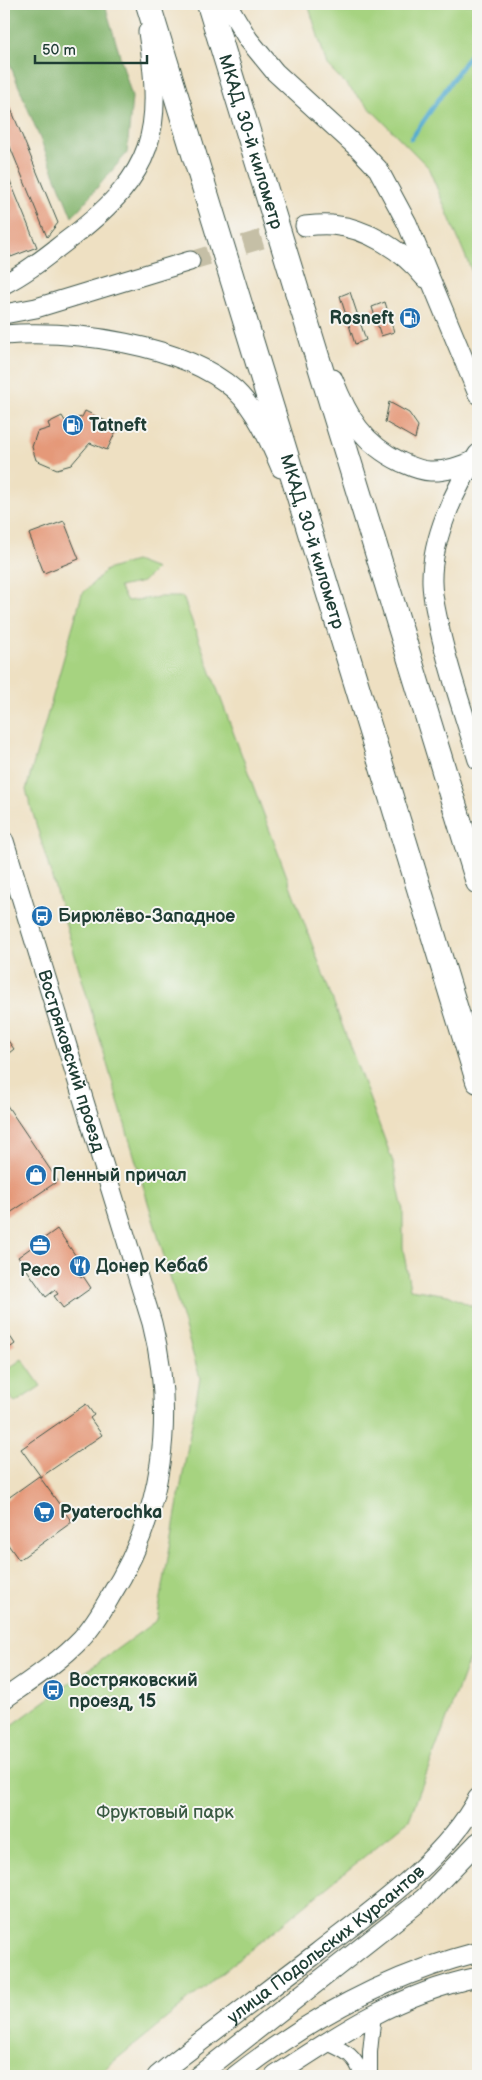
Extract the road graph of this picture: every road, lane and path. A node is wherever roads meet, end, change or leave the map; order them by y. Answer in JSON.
{"nodes":[{"id":1,"x":142,"y":4,"type":"edge"},
{"id":2,"x":148,"y":4,"type":"edge"},
{"id":3,"x":209,"y":4,"type":"edge"},
{"id":4,"x":227,"y":4,"type":"edge"},
{"id":5,"x":305,"y":226,"type":"tunnel mouth"},
{"id":6,"x":190,"y":261,"type":"tunnel mouth"},
{"id":7,"x":288,"y":261,"type":"junction"},
{"id":8,"x":4,"y":284,"type":"edge"},
{"id":9,"x":442,"y":307,"type":"junction"},
{"id":10,"x":7,"y":314,"type":"edge"},
{"id":11,"x":4,"y":335,"type":"edge"},
{"id":12,"x":466,"y":361,"type":"junction"},
{"id":13,"x":478,"y":381,"type":"edge"},
{"id":14,"x":478,"y":394,"type":"edge"},
{"id":15,"x":477,"y":458,"type":"edge"},
{"id":16,"x":318,"y":559,"type":"junction"},
{"id":17,"x":478,"y":760,"type":"edge"},
{"id":18,"x":4,"y":841,"type":"edge"},
{"id":19,"x":478,"y":882,"type":"edge"},
{"id":20,"x":478,"y":1081,"type":"edge"},
{"id":21,"x":4,"y":1698,"type":"edge"},
{"id":22,"x":475,"y":1807,"type":"edge"},
{"id":23,"x":478,"y":1842,"type":"edge"},
{"id":24,"x":478,"y":1952,"type":"edge"},
{"id":25,"x":478,"y":1976,"type":"edge"},
{"id":26,"x":374,"y":2013,"type":"junction"},
{"id":27,"x":324,"y":2042,"type":"junction"},
{"id":28,"x":157,"y":2076,"type":"edge"},
{"id":29,"x":198,"y":2076,"type":"edge"},
{"id":30,"x":235,"y":2076,"type":"edge"},
{"id":31,"x":276,"y":2076,"type":"edge"},
{"id":32,"x":362,"y":2076,"type":"edge"},
{"id":33,"x":370,"y":2076,"type":"edge"}],
"edges":[{"from":1,"to":8,"type":"street"},
{"from":2,"to":16,"type":"highway","name":"МКАД, 30-й километр"},
{"from":3,"to":7,"type":"highway","name":"МКАД, 30-й километр"},
{"from":4,"to":9,"type":"street"},
{"from":5,"to":9,"type":"street"},
{"from":6,"to":10,"type":"street"},
{"from":7,"to":15,"type":"street"},
{"from":7,"to":19,"type":"highway","name":"МКАД, 30-й километр"},
{"from":9,"to":12,"type":"street"},
{"from":11,"to":16,"type":"street"},
{"from":12,"to":13,"type":"street"},
{"from":12,"to":14,"type":"street"},
{"from":15,"to":17,"type":"street"},
{"from":16,"to":20,"type":"highway","name":"МКАД, 30-й километр"},
{"from":18,"to":21,"type":"street","name":"Востряковский проезд"},
{"from":22,"to":28,"type":"street","name":"улица Подольских Курсантов"},
{"from":23,"to":29,"type":"street","name":"улица Подольских Курсантов"},
{"from":24,"to":30,"type":"street"},
{"from":25,"to":26,"type":"street"},
{"from":26,"to":27,"type":"street"},
{"from":26,"to":33,"type":"street"},
{"from":27,"to":31,"type":"street"},
{"from":27,"to":32,"type":"street"}]}
